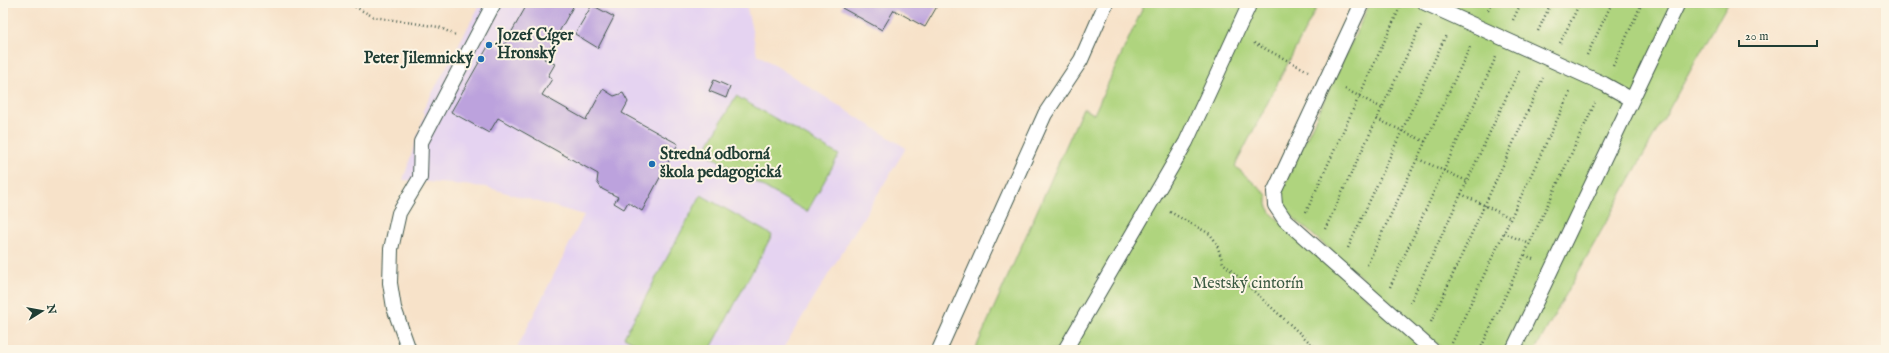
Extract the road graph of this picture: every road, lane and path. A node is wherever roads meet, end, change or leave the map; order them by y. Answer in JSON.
{"nodes":[{"id":1,"x":348,"y":3,"type":"edge"},
{"id":2,"x":494,"y":3,"type":"edge"},
{"id":3,"x":1106,"y":3,"type":"edge"},
{"id":4,"x":1250,"y":3,"type":"edge"},
{"id":5,"x":1362,"y":3,"type":"edge"},
{"id":6,"x":1402,"y":3,"type":"edge"},
{"id":7,"x":1491,"y":3,"type":"edge"},
{"id":8,"x":1521,"y":3,"type":"edge"},
{"id":9,"x":1551,"y":3,"type":"edge"},
{"id":10,"x":1580,"y":3,"type":"edge"},
{"id":11,"x":1612,"y":3,"type":"edge"},
{"id":12,"x":1642,"y":3,"type":"edge"},
{"id":13,"x":1678,"y":3,"type":"edge"},
{"id":14,"x":1428,"y":4,"type":"edge"},
{"id":15,"x":1454,"y":16,"type":"junction"},
{"id":16,"x":1479,"y":28,"type":"junction"},
{"id":17,"x":1504,"y":38,"type":"junction"},
{"id":18,"x":472,"y":44,"type":"junction"},
{"id":19,"x":1529,"y":50,"type":"junction"},
{"id":20,"x":1552,"y":60,"type":"junction"},
{"id":21,"x":1579,"y":73,"type":"junction"},
{"id":22,"x":1604,"y":84,"type":"junction"},
{"id":23,"x":1631,"y":99,"type":"junction"},
{"id":24,"x":1377,"y":119,"type":"junction"},
{"id":25,"x":1402,"y":130,"type":"junction"},
{"id":26,"x":1426,"y":142,"type":"junction"},
{"id":27,"x":1418,"y":159,"type":"junction"},
{"id":28,"x":1444,"y":170,"type":"junction"},
{"id":29,"x":1467,"y":181,"type":"junction"},
{"id":30,"x":1461,"y":194,"type":"junction"},
{"id":31,"x":1152,"y":202,"type":"junction"},
{"id":32,"x":1485,"y":206,"type":"junction"},
{"id":33,"x":1511,"y":218,"type":"junction"},
{"id":34,"x":1297,"y":230,"type":"junction"},
{"id":35,"x":1504,"y":233,"type":"junction"},
{"id":36,"x":1530,"y":244,"type":"junction"},
{"id":37,"x":1317,"y":247,"type":"junction"},
{"id":38,"x":1339,"y":267,"type":"junction"},
{"id":39,"x":1358,"y":285,"type":"junction"},
{"id":40,"x":1382,"y":306,"type":"junction"},
{"id":41,"x":1401,"y":322,"type":"junction"},
{"id":42,"x":1427,"y":346,"type":"edge"},
{"id":43,"x":409,"y":350,"type":"edge"},
{"id":44,"x":939,"y":350,"type":"edge"},
{"id":45,"x":1065,"y":350,"type":"edge"},
{"id":46,"x":1318,"y":350,"type":"edge"},
{"id":47,"x":1448,"y":350,"type":"edge"},
{"id":48,"x":1480,"y":350,"type":"edge"},
{"id":49,"x":1513,"y":350,"type":"edge"}],
"edges":[{"from":1,"to":18,"type":"path"},
{"from":2,"to":18,"type":"lane"},
{"from":3,"to":44,"type":"lane"},
{"from":4,"to":31,"type":"lane"},
{"from":5,"to":34,"type":"lane"},
{"from":6,"to":34,"type":"path"},
{"from":7,"to":16,"type":"path"},
{"from":8,"to":17,"type":"path"},
{"from":9,"to":19,"type":"path"},
{"from":10,"to":20,"type":"path"},
{"from":11,"to":21,"type":"path"},
{"from":12,"to":22,"type":"path"},
{"from":13,"to":23,"type":"lane"},
{"from":14,"to":15,"type":"lane"},
{"from":14,"to":24,"type":"path"},
{"from":15,"to":16,"type":"lane"},
{"from":15,"to":25,"type":"path"},
{"from":16,"to":17,"type":"lane"},
{"from":16,"to":26,"type":"path"},
{"from":17,"to":19,"type":"lane"},
{"from":17,"to":28,"type":"path"},
{"from":18,"to":43,"type":"lane"},
{"from":19,"to":20,"type":"lane"},
{"from":19,"to":29,"type":"path"},
{"from":20,"to":21,"type":"lane"},
{"from":20,"to":32,"type":"path"},
{"from":21,"to":22,"type":"lane"},
{"from":21,"to":33,"type":"path"},
{"from":22,"to":23,"type":"lane"},
{"from":22,"to":36,"type":"path"},
{"from":23,"to":49,"type":"lane"},
{"from":24,"to":25,"type":"path"},
{"from":24,"to":37,"type":"path"},
{"from":25,"to":26,"type":"path"},
{"from":25,"to":38,"type":"path"},
{"from":26,"to":27,"type":"path"},
{"from":27,"to":28,"type":"path"},
{"from":27,"to":39,"type":"path"},
{"from":28,"to":29,"type":"path"},
{"from":28,"to":40,"type":"path"},
{"from":29,"to":30,"type":"path"},
{"from":30,"to":32,"type":"path"},
{"from":30,"to":41,"type":"path"},
{"from":31,"to":45,"type":"lane"},
{"from":31,"to":46,"type":"path"},
{"from":32,"to":33,"type":"path"},
{"from":32,"to":42,"type":"path"},
{"from":33,"to":35,"type":"path"},
{"from":34,"to":37,"type":"lane"},
{"from":35,"to":36,"type":"path"},
{"from":35,"to":47,"type":"path"},
{"from":36,"to":48,"type":"path"},
{"from":37,"to":38,"type":"lane"},
{"from":38,"to":39,"type":"lane"},
{"from":39,"to":40,"type":"lane"},
{"from":40,"to":41,"type":"lane"},
{"from":41,"to":42,"type":"lane"}]}
